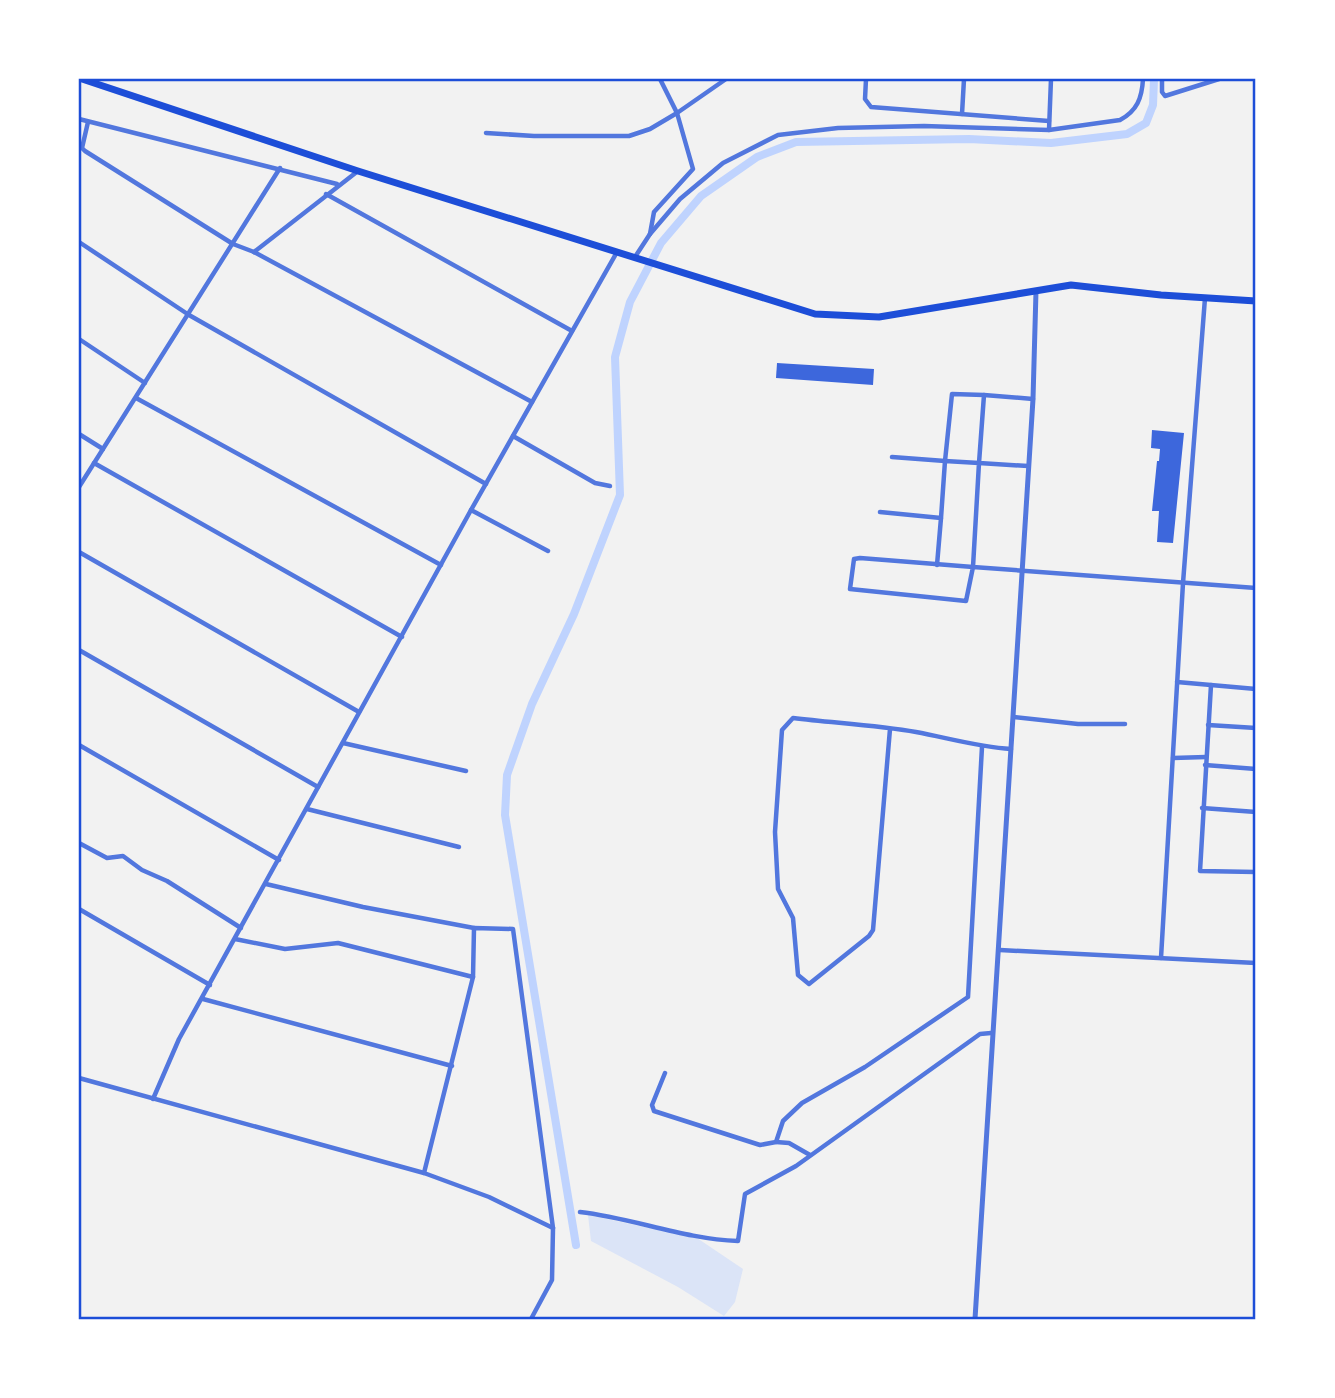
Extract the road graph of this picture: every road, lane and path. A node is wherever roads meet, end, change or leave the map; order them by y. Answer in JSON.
{"nodes":[{"id":1,"x":82,"y":79,"type":"edge"},
{"id":2,"x":660,"y":79,"type":"edge"},
{"id":3,"x":726,"y":79,"type":"edge"},
{"id":4,"x":866,"y":79,"type":"edge"},
{"id":5,"x":964,"y":79,"type":"edge"},
{"id":6,"x":1051,"y":79,"type":"edge"},
{"id":7,"x":1143,"y":79,"type":"edge"},
{"id":8,"x":1163,"y":79,"type":"edge"},
{"id":9,"x":1219,"y":79,"type":"edge"},
{"id":10,"x":677,"y":113,"type":"junction"},
{"id":11,"x":962,"y":114,"type":"junction"},
{"id":12,"x":79,"y":119,"type":"edge"},
{"id":13,"x":1049,"y":121,"type":"junction"},
{"id":14,"x":88,"y":122,"type":"junction"},
{"id":15,"x":1049,"y":130,"type":"junction"},
{"id":16,"x":486,"y":133,"type":"dead end"},
{"id":17,"x":280,"y":168,"type":"junction"},
{"id":18,"x":358,"y":171,"type":"junction"},
{"id":19,"x":337,"y":184,"type":"junction"},
{"id":20,"x":326,"y":194,"type":"junction"},
{"id":21,"x":650,"y":234,"type":"junction"},
{"id":22,"x":79,"y":242,"type":"edge"},
{"id":23,"x":233,"y":244,"type":"junction"},
{"id":24,"x":254,"y":252,"type":"junction"},
{"id":25,"x":617,"y":252,"type":"junction"},
{"id":26,"x":638,"y":258,"type":"junction"},
{"id":27,"x":1036,"y":291,"type":"junction"},
{"id":28,"x":1205,"y":298,"type":"junction"},
{"id":29,"x":1256,"y":301,"type":"edge"},
{"id":30,"x":188,"y":315,"type":"junction"},
{"id":31,"x":572,"y":331,"type":"junction"},
{"id":32,"x":79,"y":339,"type":"edge"},
{"id":33,"x":145,"y":383,"type":"junction"},
{"id":34,"x":984,"y":396,"type":"junction"},
{"id":35,"x":136,"y":398,"type":"junction"},
{"id":36,"x":1033,"y":399,"type":"junction"},
{"id":37,"x":532,"y":402,"type":"junction"},
{"id":38,"x":79,"y":434,"type":"edge"},
{"id":39,"x":513,"y":436,"type":"junction"},
{"id":40,"x":103,"y":449,"type":"junction"},
{"id":41,"x":892,"y":457,"type":"dead end"},
{"id":42,"x":944,"y":461,"type":"junction"},
{"id":43,"x":94,"y":463,"type":"junction"},
{"id":44,"x":979,"y":463,"type":"junction"},
{"id":45,"x":1028,"y":466,"type":"junction"},
{"id":46,"x":486,"y":484,"type":"junction"},
{"id":47,"x":610,"y":486,"type":"dead end"},
{"id":48,"x":79,"y":487,"type":"edge"},
{"id":49,"x":471,"y":510,"type":"junction"},
{"id":50,"x":880,"y":512,"type":"dead end"},
{"id":51,"x":941,"y":518,"type":"junction"},
{"id":52,"x":548,"y":551,"type":"dead end"},
{"id":53,"x":79,"y":552,"type":"edge"},
{"id":54,"x":441,"y":565,"type":"junction"},
{"id":55,"x":937,"y":565,"type":"junction"},
{"id":56,"x":973,"y":567,"type":"junction"},
{"id":57,"x":1021,"y":571,"type":"junction"},
{"id":58,"x":1183,"y":583,"type":"junction"},
{"id":59,"x":1256,"y":588,"type":"edge"},
{"id":60,"x":402,"y":638,"type":"junction"},
{"id":61,"x":79,"y":650,"type":"edge"},
{"id":62,"x":1177,"y":682,"type":"junction"},
{"id":63,"x":1211,"y":685,"type":"junction"},
{"id":64,"x":1256,"y":689,"type":"edge"},
{"id":65,"x":359,"y":712,"type":"junction"},
{"id":66,"x":1014,"y":717,"type":"junction"},
{"id":67,"x":1125,"y":724,"type":"dead end"},
{"id":68,"x":1208,"y":725,"type":"junction"},
{"id":69,"x":1256,"y":728,"type":"edge"},
{"id":70,"x":890,"y":729,"type":"junction"},
{"id":71,"x":343,"y":743,"type":"junction"},
{"id":72,"x":79,"y":744,"type":"edge"},
{"id":73,"x":982,"y":747,"type":"junction"},
{"id":74,"x":1012,"y":749,"type":"junction"},
{"id":75,"x":1206,"y":757,"type":"junction"},
{"id":76,"x":1172,"y":758,"type":"junction"},
{"id":77,"x":1205,"y":765,"type":"junction"},
{"id":78,"x":1256,"y":768,"type":"edge"},
{"id":79,"x":466,"y":771,"type":"dead end"},
{"id":80,"x":318,"y":787,"type":"junction"},
{"id":81,"x":1202,"y":808,"type":"junction"},
{"id":82,"x":307,"y":809,"type":"junction"},
{"id":83,"x":1256,"y":812,"type":"edge"},
{"id":84,"x":79,"y":844,"type":"edge"},
{"id":85,"x":459,"y":846,"type":"dead end"},
{"id":86,"x":279,"y":860,"type":"junction"},
{"id":87,"x":1256,"y":872,"type":"edge"},
{"id":88,"x":265,"y":884,"type":"junction"},
{"id":89,"x":79,"y":909,"type":"edge"},
{"id":90,"x":241,"y":928,"type":"junction"},
{"id":91,"x":474,"y":928,"type":"junction"},
{"id":92,"x":235,"y":939,"type":"junction"},
{"id":93,"x":1000,"y":950,"type":"junction"},
{"id":94,"x":1161,"y":958,"type":"junction"},
{"id":95,"x":1256,"y":963,"type":"edge"},
{"id":96,"x":473,"y":977,"type":"junction"},
{"id":97,"x":210,"y":985,"type":"junction"},
{"id":98,"x":202,"y":999,"type":"junction"},
{"id":99,"x":991,"y":1033,"type":"junction"},
{"id":100,"x":452,"y":1066,"type":"junction"},
{"id":101,"x":665,"y":1073,"type":"dead end"},
{"id":102,"x":79,"y":1078,"type":"edge"},
{"id":103,"x":153,"y":1098,"type":"junction"},
{"id":104,"x":776,"y":1142,"type":"junction"},
{"id":105,"x":810,"y":1155,"type":"junction"},
{"id":106,"x":424,"y":1173,"type":"junction"},
{"id":107,"x":580,"y":1212,"type":"dead end"},
{"id":108,"x":553,"y":1228,"type":"junction"},
{"id":109,"x":531,"y":1319,"type":"edge"},
{"id":110,"x":975,"y":1319,"type":"edge"}],
"edges":[{"from":1,"to":18,"type":"main road"},
{"from":2,"to":10,"type":"street"},
{"from":3,"to":10,"type":"street"},
{"from":4,"to":11,"type":"street"},
{"from":5,"to":11,"type":"street"},
{"from":6,"to":13,"type":"street"},
{"from":7,"to":15,"type":"street"},
{"from":8,"to":9,"type":"street"},
{"from":10,"to":16,"type":"street"},
{"from":10,"to":21,"type":"street"},
{"from":11,"to":13,"type":"street"},
{"from":12,"to":14,"type":"street"},
{"from":13,"to":15,"type":"street"},
{"from":14,"to":17,"type":"street"},
{"from":14,"to":23,"type":"street"},
{"from":15,"to":21,"type":"street"},
{"from":17,"to":19,"type":"street"},
{"from":17,"to":23,"type":"street"},
{"from":18,"to":19,"type":"street"},
{"from":18,"to":25,"type":"main road"},
{"from":19,"to":20,"type":"street"},
{"from":20,"to":24,"type":"street"},
{"from":20,"to":31,"type":"street"},
{"from":21,"to":26,"type":"street"},
{"from":22,"to":30,"type":"street"},
{"from":23,"to":24,"type":"street"},
{"from":23,"to":30,"type":"street"},
{"from":24,"to":37,"type":"street"},
{"from":25,"to":26,"type":"main road"},
{"from":25,"to":31,"type":"street"},
{"from":26,"to":27,"type":"main road"},
{"from":27,"to":28,"type":"main road"},
{"from":27,"to":36,"type":"street"},
{"from":28,"to":29,"type":"main road"},
{"from":28,"to":58,"type":"street"},
{"from":30,"to":33,"type":"street"},
{"from":30,"to":46,"type":"street"},
{"from":31,"to":37,"type":"street"},
{"from":32,"to":33,"type":"street"},
{"from":33,"to":35,"type":"street"},
{"from":34,"to":36,"type":"street"},
{"from":34,"to":42,"type":"street"},
{"from":34,"to":44,"type":"street"},
{"from":35,"to":40,"type":"street"},
{"from":35,"to":54,"type":"street"},
{"from":36,"to":45,"type":"street"},
{"from":37,"to":39,"type":"street"},
{"from":38,"to":40,"type":"street"},
{"from":39,"to":46,"type":"street"},
{"from":39,"to":47,"type":"street"},
{"from":40,"to":43,"type":"street"},
{"from":41,"to":42,"type":"street"},
{"from":42,"to":44,"type":"street"},
{"from":42,"to":51,"type":"street"},
{"from":43,"to":48,"type":"street"},
{"from":43,"to":60,"type":"street"},
{"from":44,"to":45,"type":"street"},
{"from":44,"to":56,"type":"street"},
{"from":45,"to":57,"type":"street"},
{"from":46,"to":49,"type":"street"},
{"from":49,"to":52,"type":"street"},
{"from":49,"to":54,"type":"street"},
{"from":50,"to":51,"type":"street"},
{"from":51,"to":55,"type":"street"},
{"from":53,"to":65,"type":"street"},
{"from":54,"to":60,"type":"street"},
{"from":55,"to":56,"type":"street"},
{"from":55,"to":56,"type":"street"},
{"from":56,"to":57,"type":"street"},
{"from":57,"to":58,"type":"street"},
{"from":57,"to":66,"type":"street"},
{"from":58,"to":59,"type":"street"},
{"from":58,"to":62,"type":"street"},
{"from":60,"to":65,"type":"street"},
{"from":61,"to":80,"type":"street"},
{"from":62,"to":63,"type":"street"},
{"from":62,"to":76,"type":"street"},
{"from":63,"to":64,"type":"street"},
{"from":63,"to":68,"type":"street"},
{"from":65,"to":71,"type":"street"},
{"from":66,"to":67,"type":"street"},
{"from":66,"to":74,"type":"street"},
{"from":68,"to":69,"type":"street"},
{"from":68,"to":75,"type":"street"},
{"from":70,"to":70,"type":"street"},
{"from":70,"to":73,"type":"street"},
{"from":71,"to":79,"type":"street"},
{"from":71,"to":80,"type":"street"},
{"from":72,"to":86,"type":"street"},
{"from":73,"to":74,"type":"street"},
{"from":73,"to":104,"type":"street"},
{"from":74,"to":93,"type":"street"},
{"from":75,"to":76,"type":"street"},
{"from":75,"to":77,"type":"street"},
{"from":76,"to":94,"type":"street"},
{"from":77,"to":78,"type":"street"},
{"from":77,"to":81,"type":"street"},
{"from":80,"to":82,"type":"street"},
{"from":81,"to":83,"type":"street"},
{"from":81,"to":87,"type":"street"},
{"from":82,"to":85,"type":"street"},
{"from":82,"to":86,"type":"street"},
{"from":84,"to":90,"type":"street"},
{"from":86,"to":88,"type":"street"},
{"from":88,"to":90,"type":"street"},
{"from":88,"to":91,"type":"street"},
{"from":89,"to":97,"type":"street"},
{"from":90,"to":92,"type":"street"},
{"from":91,"to":96,"type":"street"},
{"from":91,"to":108,"type":"street"},
{"from":92,"to":96,"type":"street"},
{"from":92,"to":97,"type":"street"},
{"from":93,"to":94,"type":"street"},
{"from":93,"to":99,"type":"street"},
{"from":94,"to":95,"type":"street"},
{"from":96,"to":100,"type":"street"},
{"from":97,"to":98,"type":"street"},
{"from":98,"to":100,"type":"street"},
{"from":98,"to":103,"type":"street"},
{"from":99,"to":105,"type":"street"},
{"from":99,"to":110,"type":"street"},
{"from":100,"to":106,"type":"street"},
{"from":101,"to":104,"type":"street"},
{"from":102,"to":103,"type":"street"},
{"from":103,"to":106,"type":"street"},
{"from":104,"to":105,"type":"street"},
{"from":105,"to":107,"type":"street"},
{"from":106,"to":108,"type":"street"},
{"from":108,"to":109,"type":"street"}]}
